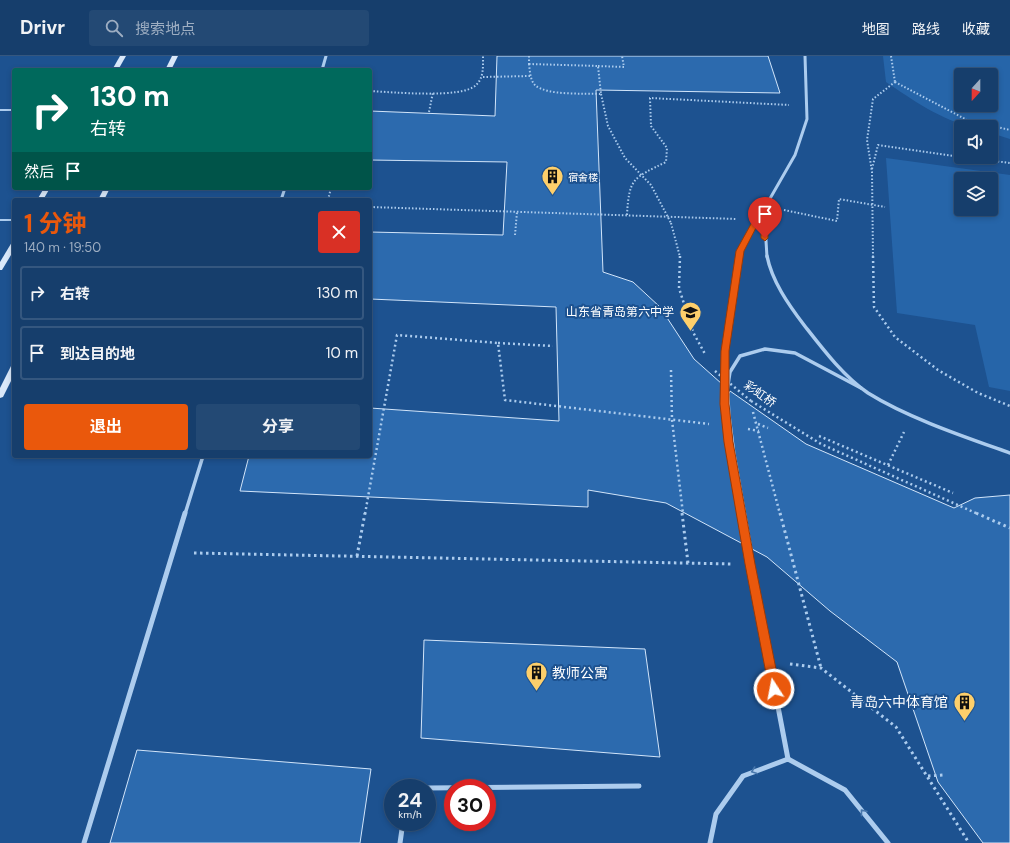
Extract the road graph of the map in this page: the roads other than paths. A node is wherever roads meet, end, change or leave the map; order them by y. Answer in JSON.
{"nodes":[{"id":1,"x":123,"y":56,"type":"edge"},
{"id":2,"x":175,"y":56,"type":"edge"},
{"id":3,"x":326,"y":56,"type":"edge"},
{"id":4,"x":805,"y":56,"type":"edge"},
{"id":5,"x":116,"y":68,"type":"edge"},
{"id":6,"x":169,"y":68,"type":"edge"},
{"id":7,"x":323,"y":68,"type":"edge"},
{"id":8,"x":0,"y":110,"type":"edge"},
{"id":9,"x":12,"y":110,"type":"edge"},
{"id":10,"x":764,"y":206,"type":"junction"},
{"id":11,"x":0,"y":220,"type":"edge"},
{"id":12,"x":12,"y":220,"type":"edge"},
{"id":13,"x":12,"y":247,"type":"edge"},
{"id":14,"x":0,"y":268,"type":"edge"},
{"id":15,"x":12,"y":372,"type":"edge"},
{"id":16,"x":868,"y":392,"type":"junction"},
{"id":17,"x":0,"y":395,"type":"edge"},
{"id":18,"x":725,"y":404,"type":"junction"},
{"id":19,"x":1010,"y":453,"type":"edge"},
{"id":20,"x":202,"y":458,"type":"edge"},
{"id":21,"x":788,"y":759,"type":"junction"},
{"id":22,"x":639,"y":786,"type":"dead end"},
{"id":23,"x":436,"y":788,"type":"edge"},
{"id":24,"x":402,"y":831,"type":"edge"},
{"id":25,"x":84,"y":843,"type":"edge"},
{"id":26,"x":400,"y":843,"type":"edge"},
{"id":27,"x":710,"y":843,"type":"edge"},
{"id":28,"x":888,"y":843,"type":"edge"}],
"edges":[{"from":1,"to":5,"type":"main road"},
{"from":2,"to":6,"type":"main road"},
{"from":3,"to":7,"type":"street"},
{"from":4,"to":10,"type":"street"},
{"from":8,"to":9,"type":"lane"},
{"from":10,"to":16,"type":"street"},
{"from":10,"to":18,"type":"street"},
{"from":11,"to":12,"type":"lane"},
{"from":13,"to":14,"type":"main road"},
{"from":15,"to":17,"type":"main road"},
{"from":16,"to":18,"type":"street"},
{"from":16,"to":19,"type":"street"},
{"from":18,"to":21,"type":"street"},
{"from":20,"to":25,"type":"street"},
{"from":21,"to":27,"type":"street","one_way":true},
{"from":28,"to":21,"type":"street","one_way":true},
{"from":22,"to":23,"type":"street"},
{"from":24,"to":26,"type":"street"}]}
